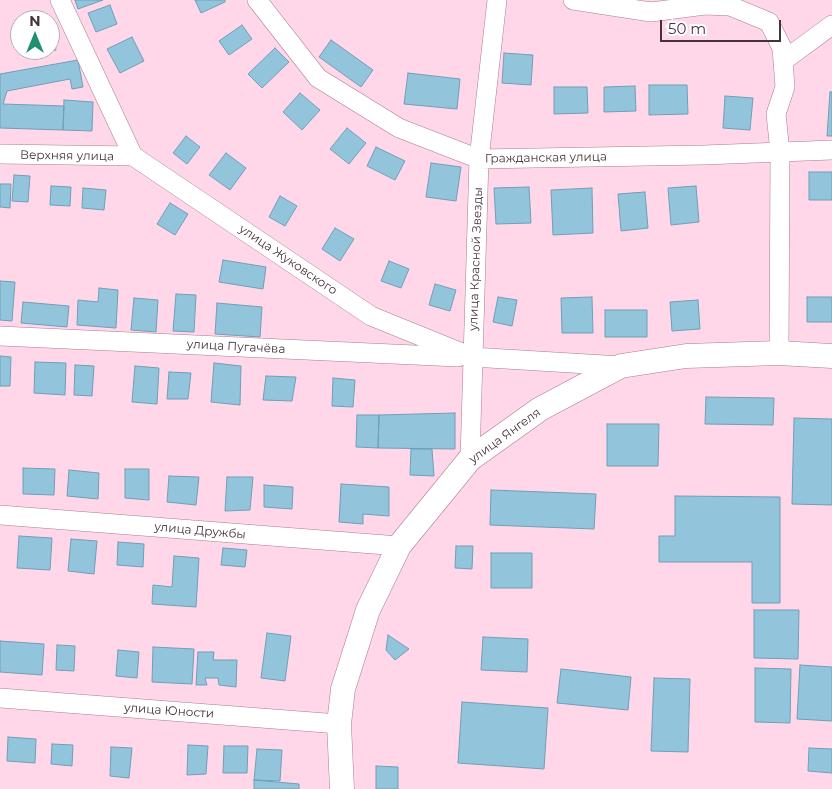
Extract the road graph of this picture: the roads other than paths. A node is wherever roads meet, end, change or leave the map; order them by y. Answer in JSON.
{"nodes":[{"id":1,"x":60,"y":0,"type":"edge"},
{"id":2,"x":257,"y":0,"type":"edge"},
{"id":3,"x":497,"y":0,"type":"edge"},
{"id":4,"x":573,"y":0,"type":"edge"},
{"id":5,"x":724,"y":3,"type":"edge"},
{"id":6,"x":832,"y":25,"type":"edge"},
{"id":7,"x":783,"y":61,"type":"junction"},
{"id":8,"x":832,"y":150,"type":"edge"},
{"id":9,"x":780,"y":152,"type":"junction"},
{"id":10,"x":0,"y":154,"type":"edge"},
{"id":11,"x":133,"y":156,"type":"junction"},
{"id":12,"x":479,"y":159,"type":"junction"},
{"id":13,"x":0,"y":336,"type":"edge"},
{"id":14,"x":779,"y":353,"type":"junction"},
{"id":15,"x":832,"y":356,"type":"edge"},
{"id":16,"x":472,"y":357,"type":"junction"},
{"id":17,"x":621,"y":366,"type":"junction"},
{"id":18,"x":470,"y":459,"type":"junction"},
{"id":19,"x":0,"y":515,"type":"edge"},
{"id":20,"x":399,"y":546,"type":"junction"},
{"id":21,"x":0,"y":698,"type":"edge"},
{"id":22,"x":338,"y":724,"type":"junction"},
{"id":23,"x":342,"y":789,"type":"edge"}],
"edges":[{"from":1,"to":11,"type":"street"},
{"from":2,"to":12,"type":"street","name":"Гражданская улица"},
{"from":3,"to":12,"type":"street","name":"улица Красной Звезды"},
{"from":4,"to":5,"type":"street"},
{"from":5,"to":7,"type":"street"},
{"from":6,"to":7,"type":"street"},
{"from":7,"to":9,"type":"street"},
{"from":8,"to":9,"type":"street","name":"Гражданская улица"},
{"from":9,"to":12,"type":"street","name":"Гражданская улица"},
{"from":9,"to":14,"type":"street"},
{"from":10,"to":11,"type":"street","name":"Верхняя улица"},
{"from":11,"to":16,"type":"street","name":"улица Жуковского"},
{"from":12,"to":16,"type":"street","name":"улица Красной Звезды"},
{"from":13,"to":16,"type":"street","name":"улица Пугачёва"},
{"from":14,"to":15,"type":"street","name":"улица Янгеля"},
{"from":14,"to":17,"type":"street","name":"улица Янгеля"},
{"from":16,"to":17,"type":"street","name":"улица Жуковского"},
{"from":16,"to":18,"type":"street","name":"улица Красной Звезды"},
{"from":17,"to":18,"type":"street","name":"улица Янгеля"},
{"from":18,"to":20,"type":"street","name":"улица Янгеля"},
{"from":19,"to":20,"type":"street","name":"улица Дружбы"},
{"from":20,"to":22,"type":"street","name":"улица Янгеля"},
{"from":21,"to":22,"type":"street","name":"улица Юности"},
{"from":22,"to":23,"type":"street","name":"улица Янгеля"}]}
